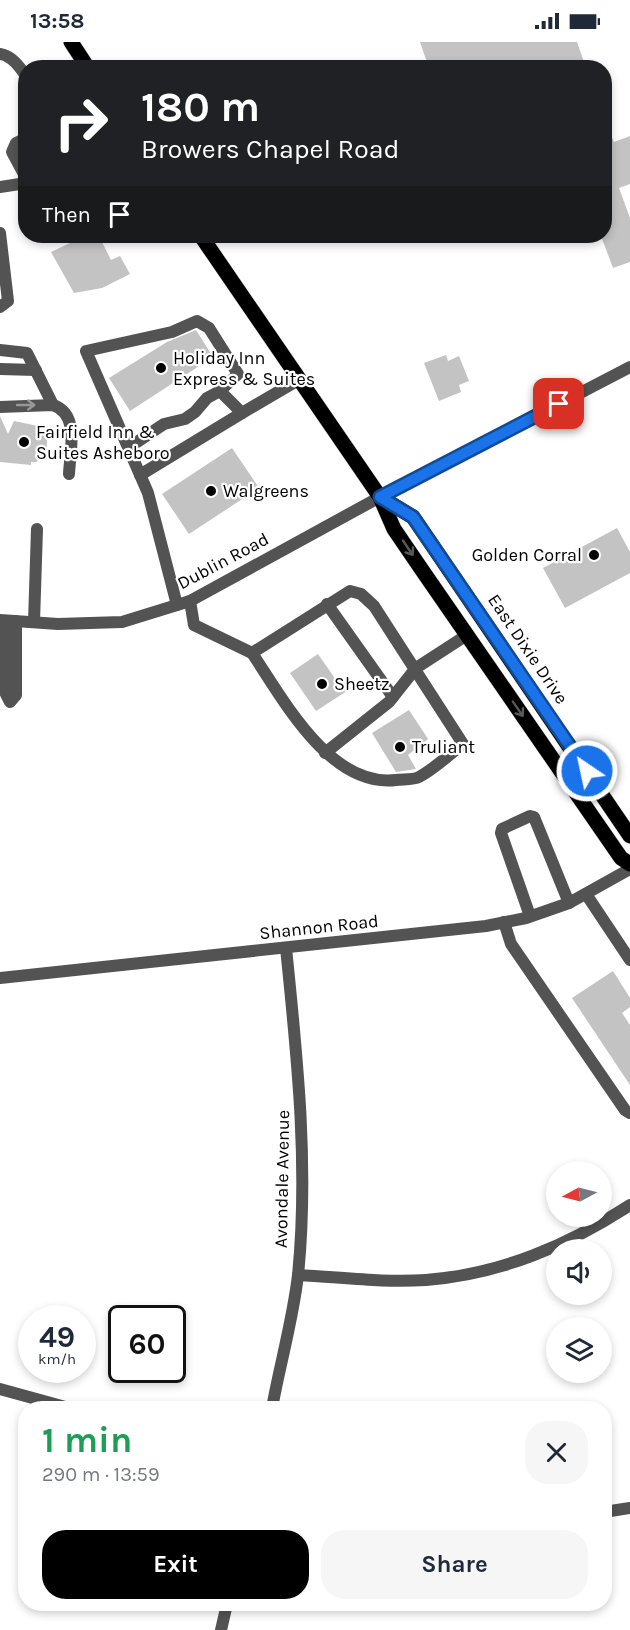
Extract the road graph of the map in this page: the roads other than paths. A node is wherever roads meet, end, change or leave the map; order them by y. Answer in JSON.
{"nodes":[{"id":1,"x":71,"y":42,"type":"edge"},
{"id":2,"x":0,"y":54,"type":"edge"},
{"id":3,"x":83,"y":60,"type":"edge"},
{"id":4,"x":18,"y":64,"type":"edge"},
{"id":5,"x":18,"y":142,"type":"edge"},
{"id":6,"x":6,"y":152,"type":"edge"},
{"id":7,"x":18,"y":168,"type":"edge"},
{"id":8,"x":18,"y":184,"type":"edge"},
{"id":9,"x":0,"y":187,"type":"edge"},
{"id":10,"x":0,"y":232,"type":"edge"},
{"id":11,"x":206,"y":243,"type":"edge"},
{"id":12,"x":0,"y":307,"type":"edge"},
{"id":13,"x":0,"y":350,"type":"edge"},
{"id":14,"x":630,"y":367,"type":"edge"},
{"id":15,"x":0,"y":369,"type":"edge"},
{"id":16,"x":36,"y":370,"type":"junction"},
{"id":17,"x":300,"y":379,"type":"junction"},
{"id":18,"x":220,"y":391,"type":"junction"},
{"id":19,"x":53,"y":405,"type":"junction"},
{"id":20,"x":0,"y":407,"type":"edge"},
{"id":21,"x":242,"y":413,"type":"junction"},
{"id":22,"x":128,"y":448,"type":"junction"},
{"id":23,"x":69,"y":474,"type":"dead end"},
{"id":24,"x":140,"y":475,"type":"junction"},
{"id":25,"x":380,"y":497,"type":"junction"},
{"id":26,"x":37,"y":529,"type":"dead end"},
{"id":27,"x":190,"y":601,"type":"junction"},
{"id":28,"x":327,"y":604,"type":"junction"},
{"id":29,"x":177,"y":605,"type":"junction"},
{"id":30,"x":7,"y":621,"type":"edge"},
{"id":31,"x":34,"y":622,"type":"junction"},
{"id":32,"x":467,"y":635,"type":"junction"},
{"id":33,"x":252,"y":653,"type":"junction"},
{"id":34,"x":416,"y":668,"type":"junction"},
{"id":35,"x":393,"y":697,"type":"junction"},
{"id":36,"x":325,"y":753,"type":"junction"},
{"id":37,"x":630,"y":836,"type":"edge"},
{"id":38,"x":630,"y":864,"type":"edge"},
{"id":39,"x":630,"y":869,"type":"edge"},
{"id":40,"x":586,"y":894,"type":"junction"},
{"id":41,"x":569,"y":903,"type":"junction"},
{"id":42,"x":530,"y":916,"type":"junction"},
{"id":43,"x":504,"y":922,"type":"junction"},
{"id":44,"x":286,"y":948,"type":"junction"},
{"id":45,"x":630,"y":960,"type":"edge"},
{"id":46,"x":0,"y":978,"type":"edge"},
{"id":47,"x":630,"y":1113,"type":"edge"},
{"id":48,"x":630,"y":1205,"type":"edge"},
{"id":49,"x":298,"y":1275,"type":"junction"},
{"id":50,"x":0,"y":1389,"type":"edge"},
{"id":51,"x":44,"y":1401,"type":"edge"},
{"id":52,"x":273,"y":1401,"type":"edge"},
{"id":53,"x":630,"y":1508,"type":"edge"},
{"id":54,"x":612,"y":1511,"type":"edge"},
{"id":55,"x":225,"y":1611,"type":"edge"},
{"id":56,"x":221,"y":1630,"type":"edge"}],
"edges":[{"from":1,"to":3,"type":"main road"},
{"from":2,"to":4,"type":"street"},
{"from":5,"to":6,"type":"street"},
{"from":6,"to":7,"type":"street"},
{"from":8,"to":9,"type":"street"},
{"from":10,"to":12,"type":"street"},
{"from":11,"to":17,"type":"main road","name":"East Dixie Drive"},
{"from":13,"to":16,"type":"street"},
{"from":14,"to":25,"type":"street","name":"Dublin Road"},
{"from":15,"to":16,"type":"street"},
{"from":16,"to":19,"type":"street"},
{"from":17,"to":21,"type":"street"},
{"from":17,"to":25,"type":"main road","name":"East Dixie Drive"},
{"from":18,"to":21,"type":"street"},
{"from":18,"to":22,"type":"street"},
{"from":18,"to":22,"type":"street"},
{"from":20,"to":19,"type":"street","one_way":true},
{"from":19,"to":23,"type":"street"},
{"from":21,"to":24,"type":"street"},
{"from":22,"to":24,"type":"street"},
{"from":24,"to":29,"type":"street"},
{"from":25,"to":27,"type":"street","name":"Dublin Road"},
{"from":25,"to":32,"type":"main road","name":"East Dixie Drive","one_way":true},
{"from":25,"to":37,"type":"main road","name":"East Dixie Drive"},
{"from":26,"to":31,"type":"street"},
{"from":27,"to":29,"type":"street","name":"Dublin Road"},
{"from":27,"to":33,"type":"street"},
{"from":28,"to":33,"type":"street"},
{"from":28,"to":34,"type":"street"},
{"from":28,"to":35,"type":"street"},
{"from":29,"to":31,"type":"street","name":"Dublin Road"},
{"from":30,"to":30,"type":"street"},
{"from":30,"to":31,"type":"street","name":"Dublin Road"},
{"from":32,"to":34,"type":"street"},
{"from":32,"to":38,"type":"main road","name":"East Dixie Drive","one_way":true},
{"from":33,"to":36,"type":"street"},
{"from":34,"to":35,"type":"street"},
{"from":34,"to":36,"type":"street"},
{"from":35,"to":36,"type":"street"},
{"from":39,"to":40,"type":"street","name":"Shannon Road"},
{"from":40,"to":41,"type":"street","name":"Shannon Road"},
{"from":40,"to":45,"type":"street"},
{"from":41,"to":42,"type":"street","name":"Shannon Road"},
{"from":41,"to":42,"type":"street"},
{"from":42,"to":43,"type":"street","name":"Shannon Road"},
{"from":43,"to":44,"type":"street","name":"Shannon Road"},
{"from":43,"to":47,"type":"street"},
{"from":44,"to":46,"type":"street","name":"Shannon Road"},
{"from":44,"to":49,"type":"street","name":"Avondale Avenue"},
{"from":48,"to":49,"type":"street"},
{"from":49,"to":52,"type":"street","name":"Avondale Avenue"},
{"from":50,"to":51,"type":"street"},
{"from":53,"to":54,"type":"street"},
{"from":55,"to":56,"type":"street"}]}
